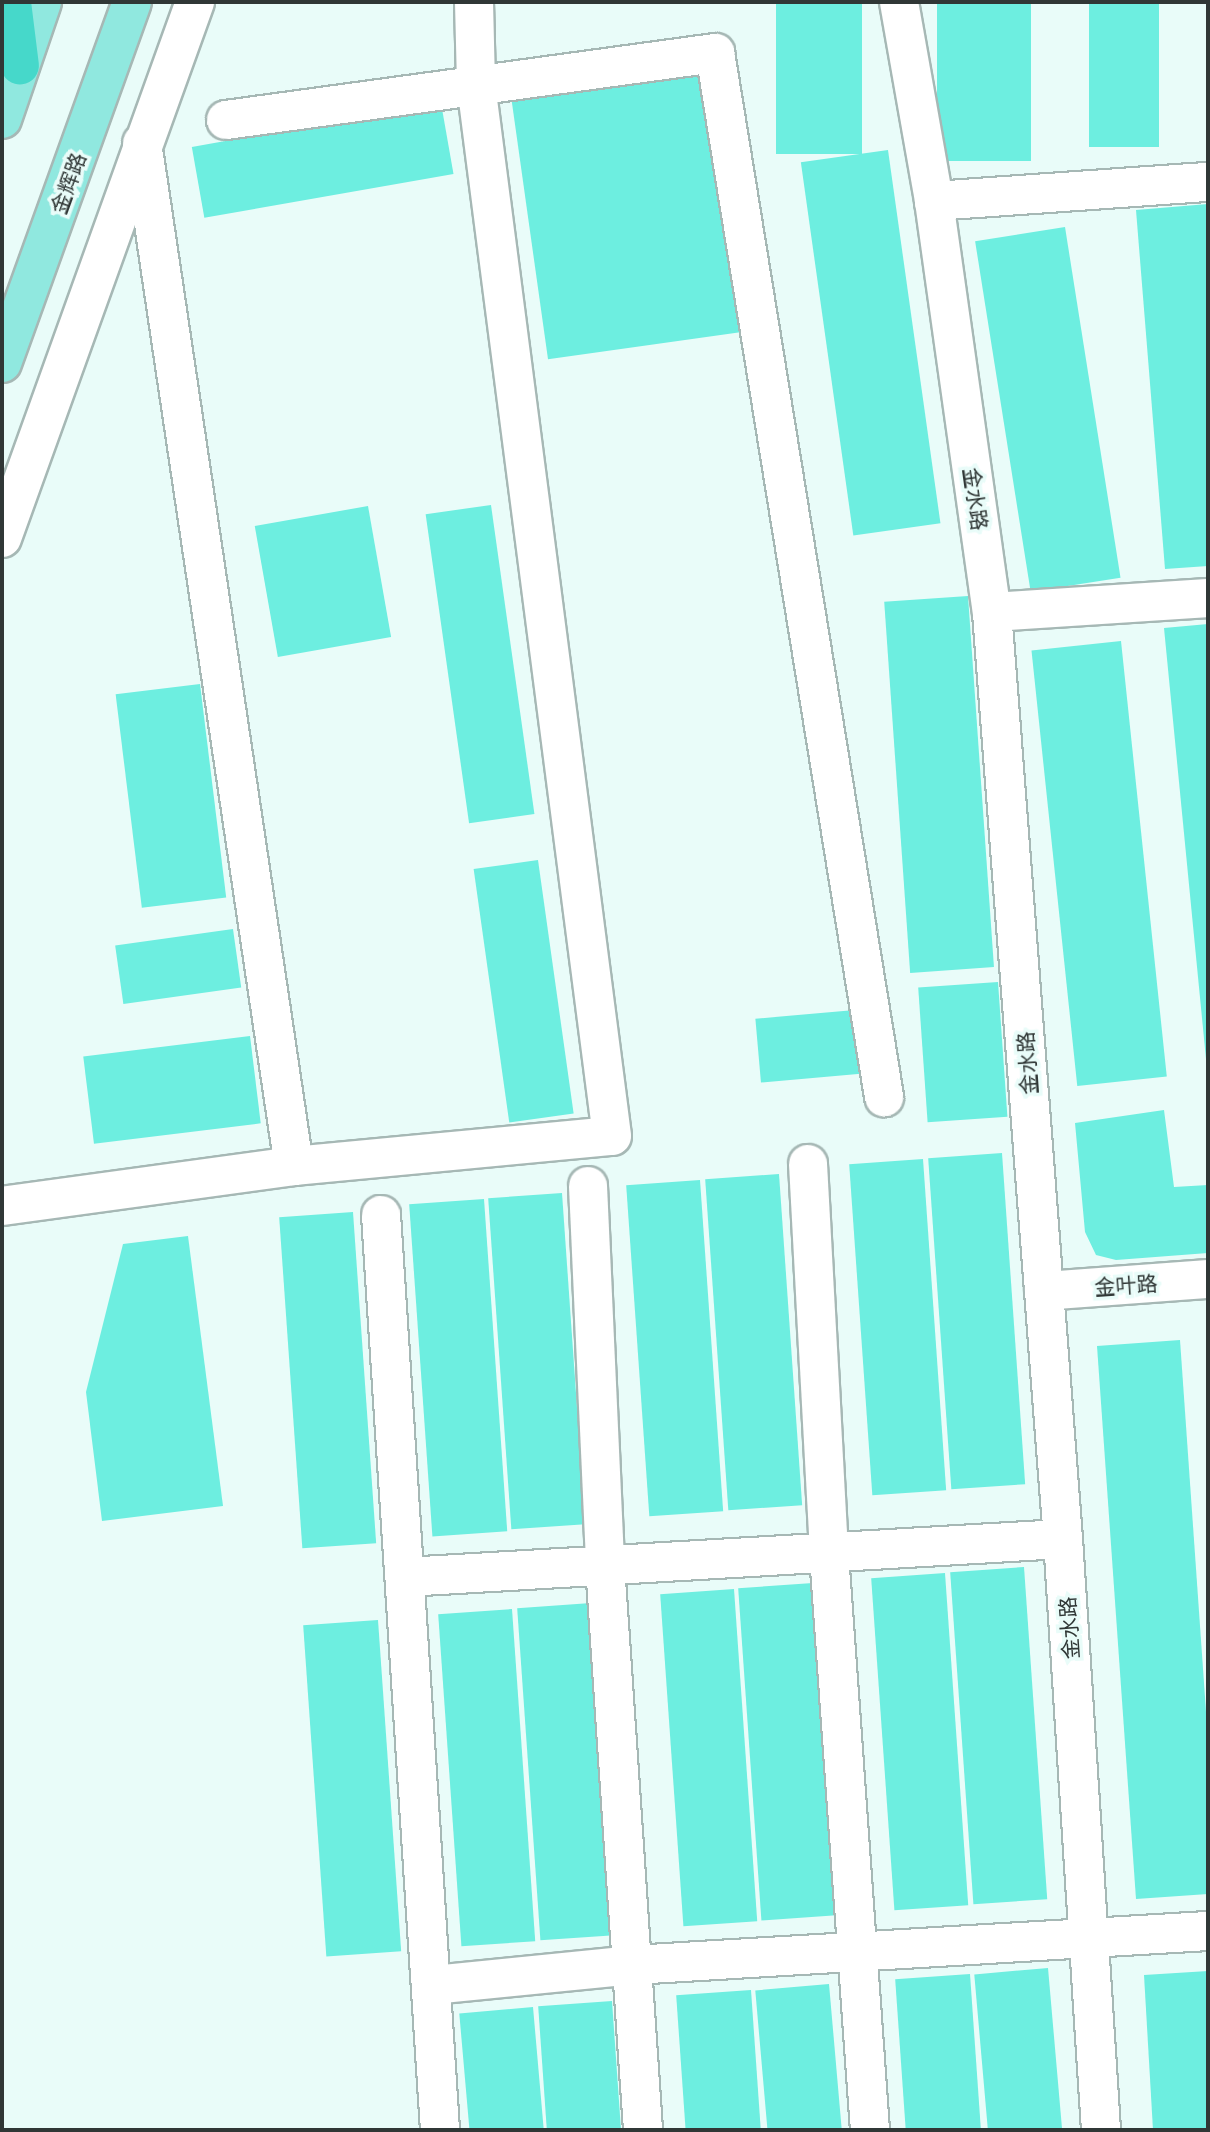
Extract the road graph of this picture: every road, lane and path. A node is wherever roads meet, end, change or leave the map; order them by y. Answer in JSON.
{"nodes":[{"id":1,"x":12,"y":2,"type":"edge"},
{"id":2,"x":42,"y":2,"type":"edge"},
{"id":3,"x":132,"y":2,"type":"edge"},
{"id":4,"x":195,"y":2,"type":"edge"},
{"id":5,"x":474,"y":2,"type":"edge"},
{"id":6,"x":898,"y":2,"type":"edge"},
{"id":7,"x":20,"y":66,"type":"junction"},
{"id":8,"x":476,"y":84,"type":"junction"},
{"id":9,"x":2,"y":119,"type":"edge"},
{"id":10,"x":226,"y":120,"type":"dead end"},
{"id":11,"x":142,"y":143,"type":"junction"},
{"id":12,"x":1208,"y":182,"type":"edge"},
{"id":13,"x":934,"y":201,"type":"junction"},
{"id":14,"x":2,"y":363,"type":"edge"},
{"id":15,"x":2,"y":538,"type":"edge"},
{"id":16,"x":1208,"y":598,"type":"edge"},
{"id":17,"x":992,"y":612,"type":"junction"},
{"id":18,"x":884,"y":1097,"type":"dead end"},
{"id":19,"x":808,"y":1164,"type":"dead end"},
{"id":20,"x":294,"y":1167,"type":"junction"},
{"id":21,"x":588,"y":1186,"type":"dead end"},
{"id":22,"x":2,"y":1206,"type":"edge"},
{"id":23,"x":381,"y":1215,"type":"dead end"},
{"id":24,"x":1208,"y":1279,"type":"edge"},
{"id":25,"x":1044,"y":1291,"type":"junction"},
{"id":26,"x":1063,"y":1539,"type":"junction"},
{"id":27,"x":829,"y":1554,"type":"junction"},
{"id":28,"x":605,"y":1565,"type":"junction"},
{"id":29,"x":405,"y":1577,"type":"junction"},
{"id":30,"x":1208,"y":1931,"type":"edge"},
{"id":31,"x":1089,"y":1937,"type":"junction"},
{"id":32,"x":857,"y":1951,"type":"junction"},
{"id":33,"x":632,"y":1965,"type":"junction"},
{"id":34,"x":433,"y":1985,"type":"junction"},
{"id":35,"x":440,"y":2130,"type":"edge"},
{"id":36,"x":643,"y":2130,"type":"edge"},
{"id":37,"x":870,"y":2130,"type":"edge"},
{"id":38,"x":1101,"y":2130,"type":"edge"}],
"edges":[{"from":1,"to":7,"type":"highway"},
{"from":2,"to":7,"type":"main road"},
{"from":3,"to":14,"type":"main road","name":"金辉路"},
{"from":4,"to":11,"type":"street"},
{"from":5,"to":8,"type":"street"},
{"from":6,"to":13,"type":"street","name":"金水路"},
{"from":7,"to":9,"type":"main road"},
{"from":8,"to":10,"type":"street"},
{"from":8,"to":18,"type":"street"},
{"from":8,"to":20,"type":"street"},
{"from":11,"to":15,"type":"street"},
{"from":11,"to":20,"type":"street"},
{"from":12,"to":13,"type":"street"},
{"from":13,"to":17,"type":"street","name":"金水路"},
{"from":16,"to":17,"type":"street"},
{"from":17,"to":25,"type":"street","name":"金水路"},
{"from":19,"to":27,"type":"street"},
{"from":20,"to":22,"type":"street"},
{"from":21,"to":28,"type":"street"},
{"from":23,"to":29,"type":"street"},
{"from":24,"to":25,"type":"street","name":"金叶路"},
{"from":25,"to":26,"type":"street","name":"金水路"},
{"from":26,"to":27,"type":"street"},
{"from":26,"to":31,"type":"street","name":"金水路"},
{"from":27,"to":28,"type":"street"},
{"from":27,"to":32,"type":"street"},
{"from":28,"to":29,"type":"street"},
{"from":28,"to":33,"type":"street"},
{"from":29,"to":34,"type":"street"},
{"from":30,"to":31,"type":"street"},
{"from":31,"to":32,"type":"street"},
{"from":31,"to":38,"type":"street","name":"金水路"},
{"from":32,"to":33,"type":"street"},
{"from":32,"to":37,"type":"street"},
{"from":33,"to":34,"type":"street"},
{"from":33,"to":36,"type":"street"},
{"from":34,"to":35,"type":"street"}]}
